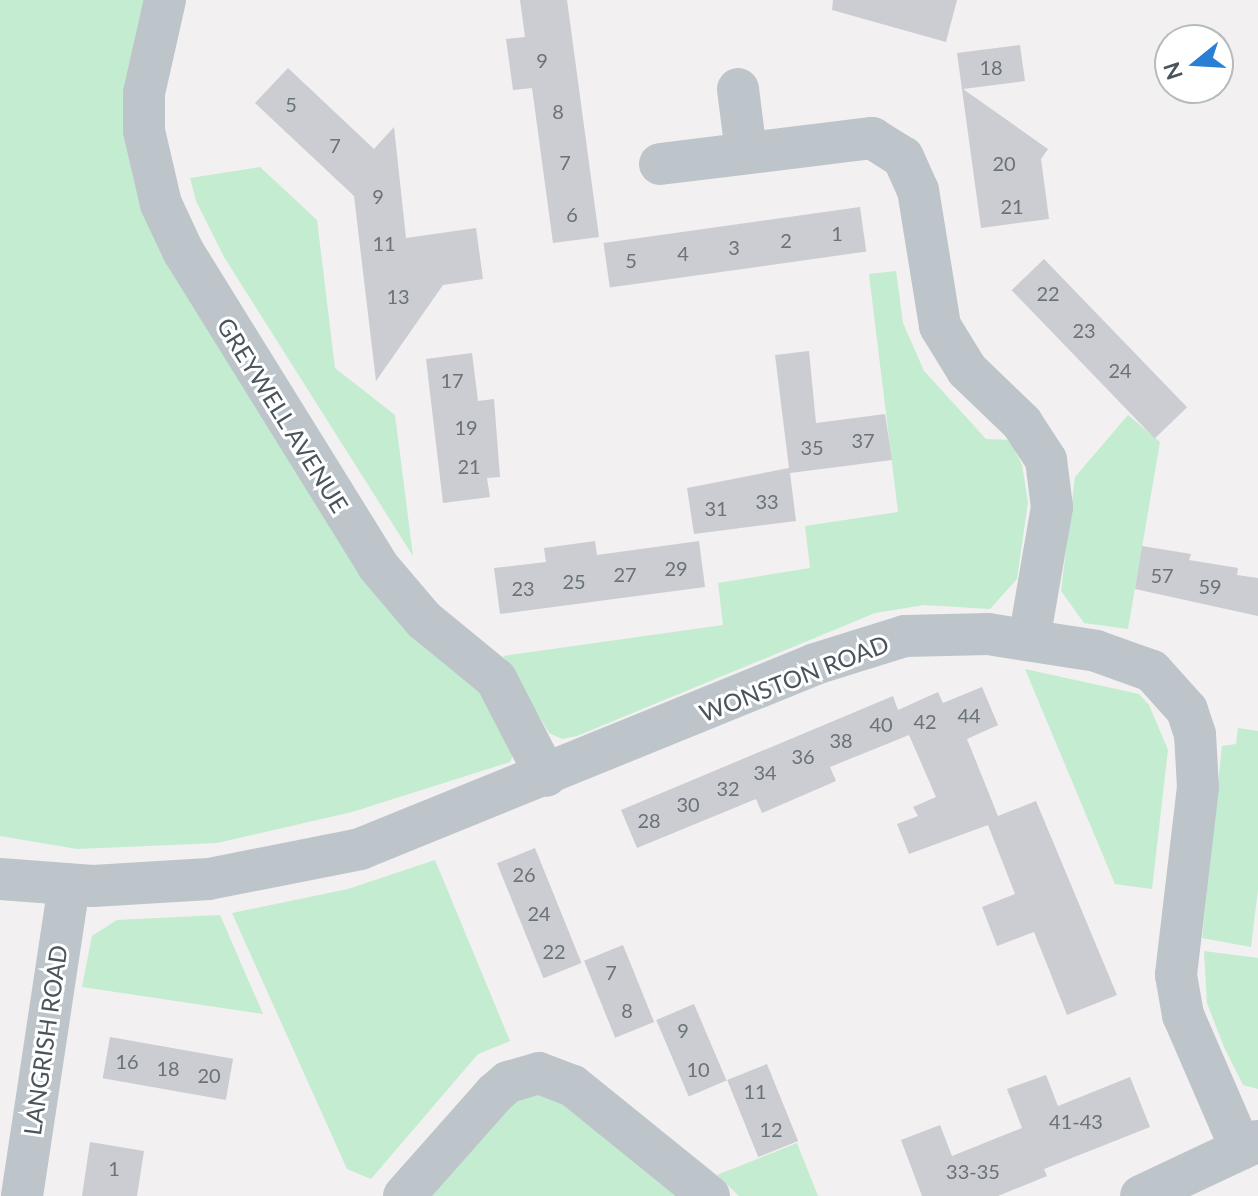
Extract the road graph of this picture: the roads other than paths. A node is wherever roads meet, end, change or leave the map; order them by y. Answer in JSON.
{"nodes":[{"id":1,"x":165,"y":0,"type":"edge"},
{"id":2,"x":738,"y":89,"type":"dead end"},
{"id":3,"x":746,"y":152,"type":"junction"},
{"id":4,"x":660,"y":164,"type":"dead end"},
{"id":5,"x":1029,"y":640,"type":"junction"},
{"id":6,"x":546,"y":776,"type":"junction"},
{"id":7,"x":0,"y":879,"type":"edge"},
{"id":8,"x":69,"y":885,"type":"junction"},
{"id":9,"x":1249,"y":1145,"type":"edge"},
{"id":10,"x":22,"y":1196,"type":"edge"},
{"id":11,"x":404,"y":1196,"type":"edge"},
{"id":12,"x":709,"y":1196,"type":"edge"},
{"id":13,"x":1141,"y":1196,"type":"edge"}],
"edges":[{"from":1,"to":6,"type":"street","name":"GREYWELL AVENUE"},
{"from":2,"to":3,"type":"street"},
{"from":3,"to":4,"type":"street"},
{"from":3,"to":5,"type":"street"},
{"from":5,"to":6,"type":"street","name":"WONSTON ROAD"},
{"from":5,"to":9,"type":"street","name":"WONSTON ROAD"},
{"from":6,"to":8,"type":"street","name":"WONSTON ROAD"},
{"from":7,"to":8,"type":"street","name":"WONSTON ROAD"},
{"from":8,"to":10,"type":"street","name":"LANGRISH ROAD"},
{"from":9,"to":13,"type":"street"},
{"from":11,"to":12,"type":"street"}]}
